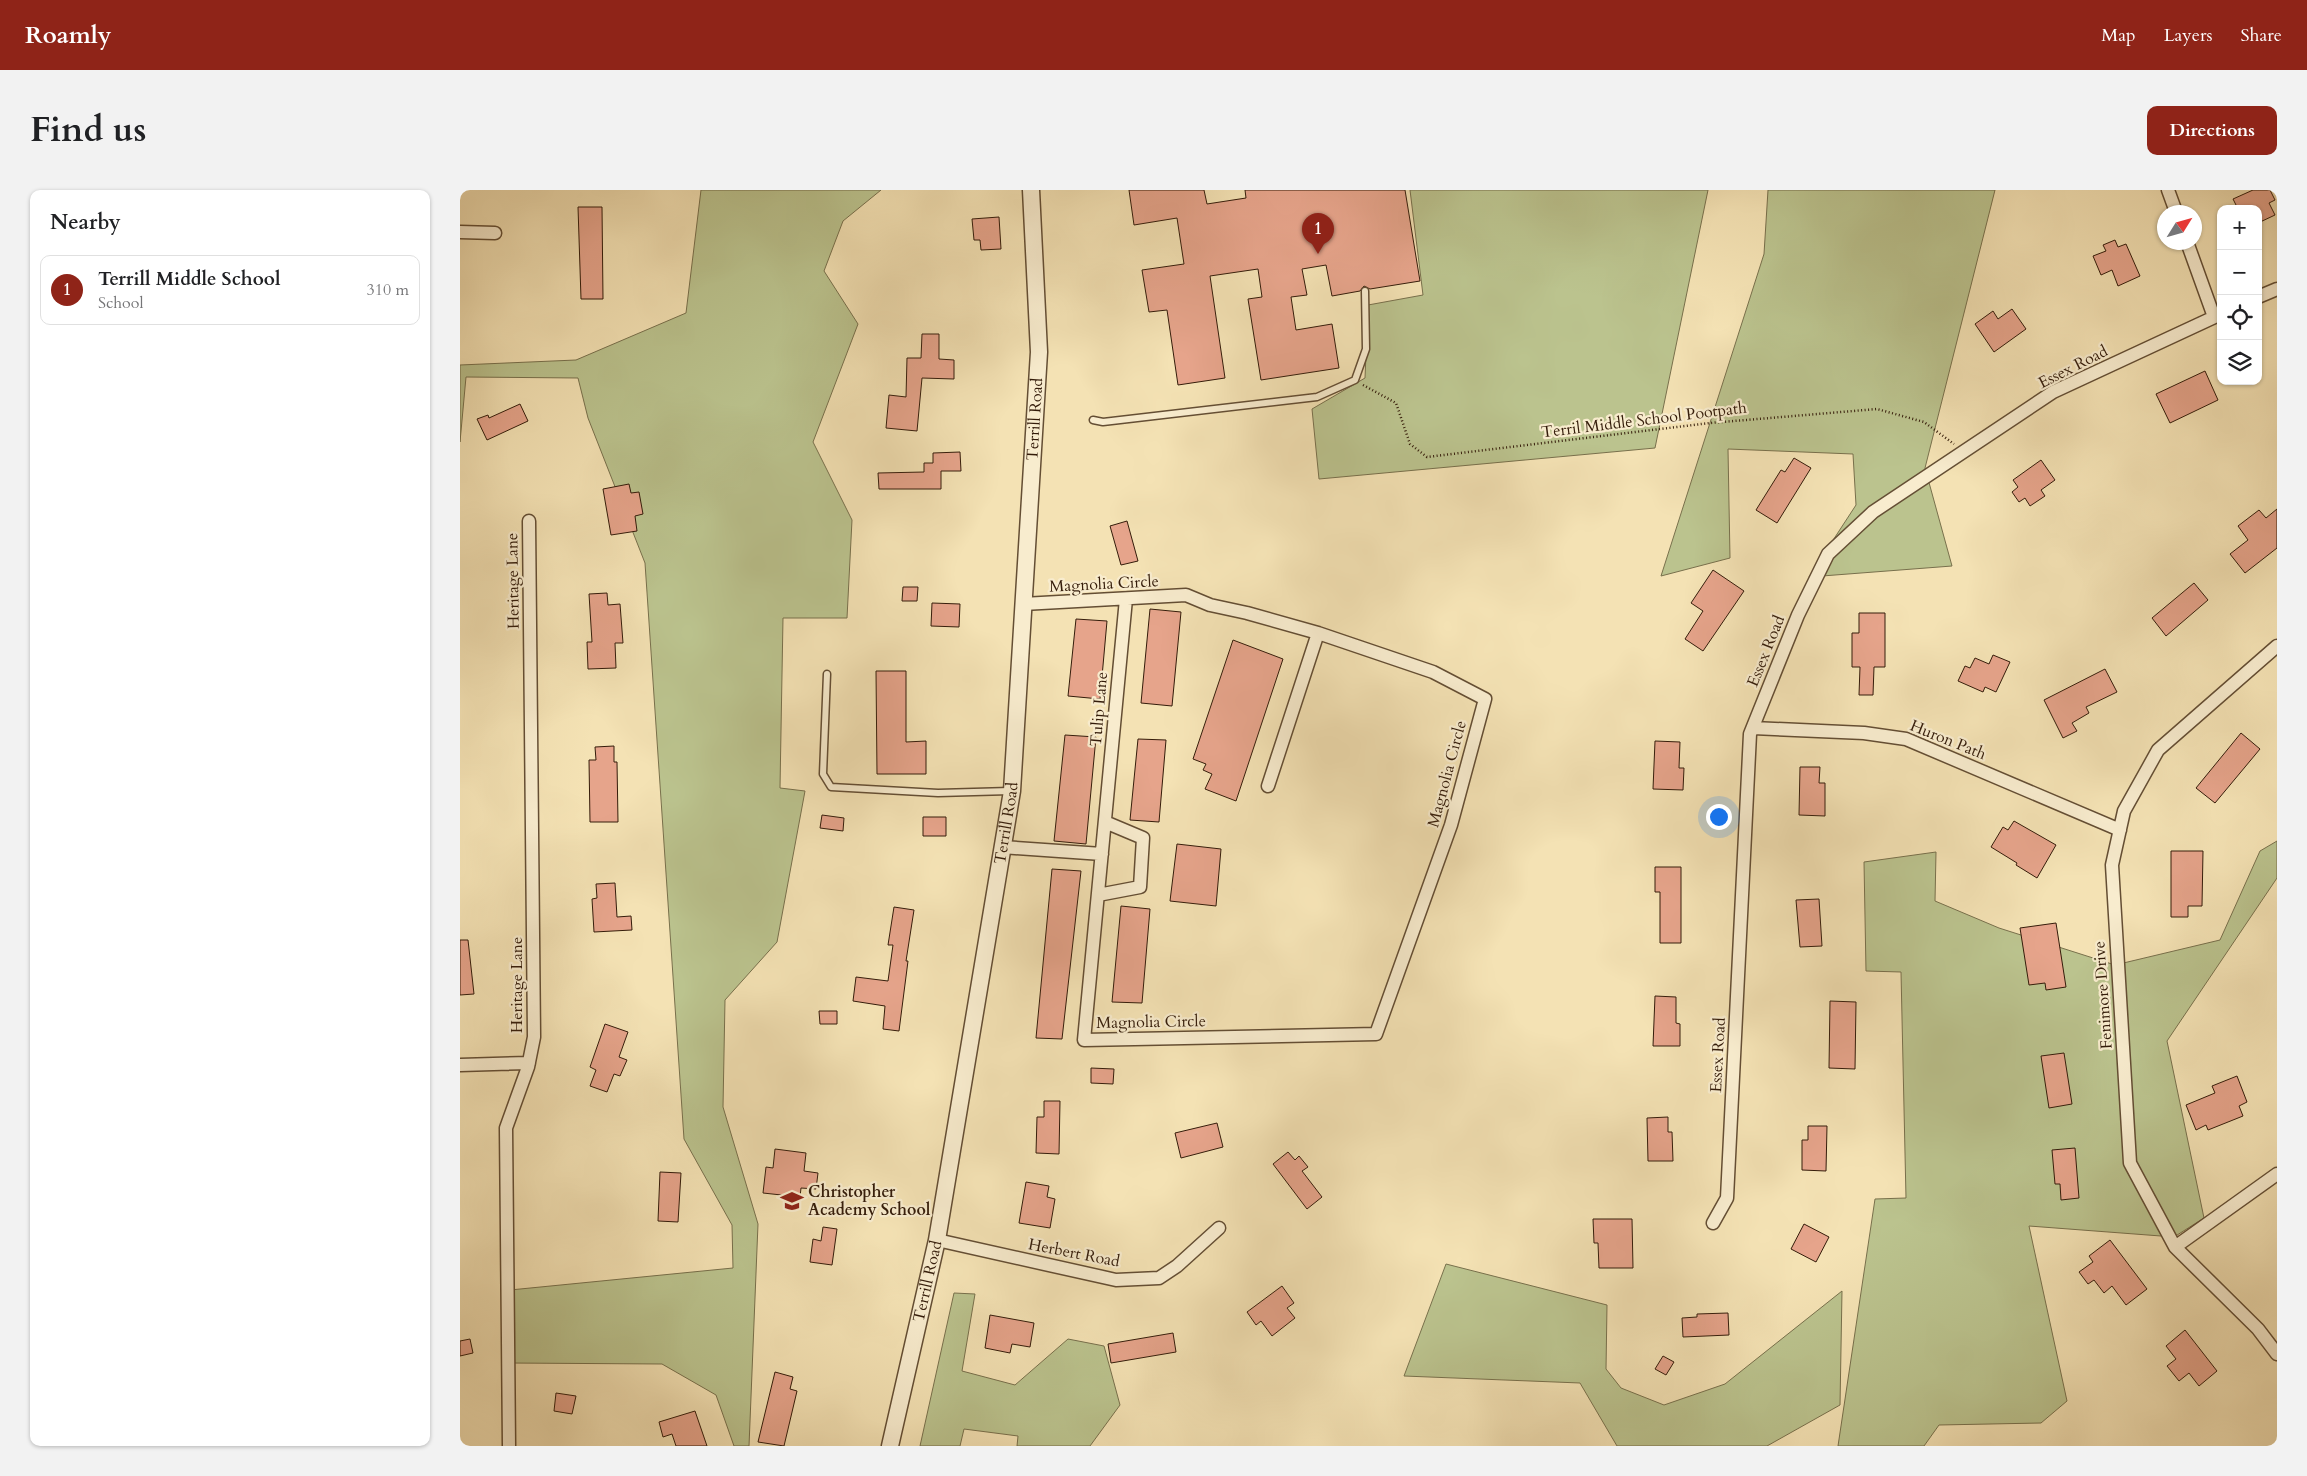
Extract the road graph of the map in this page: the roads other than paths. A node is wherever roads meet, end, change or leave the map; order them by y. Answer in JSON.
{"nodes":[{"id":1,"x":1031,"y":190,"type":"edge"},
{"id":2,"x":2168,"y":190,"type":"edge"},
{"id":3,"x":2173,"y":205,"type":"edge"},
{"id":4,"x":460,"y":232,"type":"edge"},
{"id":5,"x":495,"y":233,"type":"dead end"},
{"id":6,"x":2190,"y":250,"type":"edge"},
{"id":7,"x":2277,"y":289,"type":"edge"},
{"id":8,"x":1365,"y":291,"type":"dead end"},
{"id":9,"x":2262,"y":295,"type":"edge"},
{"id":10,"x":2217,"y":316,"type":"edge"},
{"id":11,"x":1093,"y":420,"type":"dead end"},
{"id":12,"x":528,"y":520,"type":"dead end"},
{"id":13,"x":1126,"y":599,"type":"junction"},
{"id":14,"x":1023,"y":604,"type":"junction"},
{"id":15,"x":1318,"y":633,"type":"junction"},
{"id":16,"x":2277,"y":646,"type":"edge"},
{"id":17,"x":827,"y":674,"type":"dead end"},
{"id":18,"x":1752,"y":728,"type":"junction"},
{"id":19,"x":1268,"y":786,"type":"dead end"},
{"id":20,"x":1012,"y":791,"type":"junction"},
{"id":21,"x":1105,"y":822,"type":"junction"},
{"id":22,"x":2120,"y":830,"type":"junction"},
{"id":23,"x":1002,"y":848,"type":"junction"},
{"id":24,"x":1102,"y":854,"type":"junction"},
{"id":25,"x":1098,"y":895,"type":"junction"},
{"id":26,"x":1084,"y":1040,"type":"joint"},
{"id":27,"x":529,"y":1063,"type":"junction"},
{"id":28,"x":460,"y":1064,"type":"edge"},
{"id":29,"x":2277,"y":1174,"type":"edge"},
{"id":30,"x":1713,"y":1223,"type":"dead end"},
{"id":31,"x":1219,"y":1228,"type":"dead end"},
{"id":32,"x":937,"y":1240,"type":"junction"},
{"id":33,"x":2175,"y":1247,"type":"junction"},
{"id":34,"x":2277,"y":1354,"type":"edge"},
{"id":35,"x":509,"y":1446,"type":"edge"},
{"id":36,"x":890,"y":1446,"type":"edge"}],
"edges":[{"from":1,"to":14,"type":"street","name":"Terrill Road"},
{"from":2,"to":3,"type":"street"},
{"from":4,"to":5,"type":"street"},
{"from":6,"to":10,"type":"street"},
{"from":7,"to":9,"type":"street"},
{"from":8,"to":11,"type":"lane"},
{"from":10,"to":18,"type":"street","name":"Essex Road"},
{"from":12,"to":27,"type":"street","name":"Heritage Lane"},
{"from":13,"to":14,"type":"street","name":"Magnolia Circle"},
{"from":13,"to":15,"type":"street","name":"Magnolia Circle"},
{"from":13,"to":21,"type":"street","name":"Tulip Lane"},
{"from":14,"to":20,"type":"street","name":"Terrill Road"},
{"from":15,"to":19,"type":"street"},
{"from":15,"to":26,"type":"street","name":"Magnolia Circle"},
{"from":16,"to":22,"type":"street","name":"Fenimore Drive"},
{"from":17,"to":20,"type":"lane"},
{"from":18,"to":22,"type":"street","name":"Huron Path"},
{"from":18,"to":30,"type":"street","name":"Essex Road"},
{"from":20,"to":23,"type":"street","name":"Terrill Road"},
{"from":21,"to":24,"type":"street","name":"Tulip Lane"},
{"from":21,"to":25,"type":"street"},
{"from":22,"to":33,"type":"street","name":"Fenimore Drive"},
{"from":23,"to":24,"type":"street"},
{"from":23,"to":32,"type":"street","name":"Terrill Road"},
{"from":24,"to":25,"type":"street","name":"Tulip Lane"},
{"from":25,"to":26,"type":"street","name":"Tulip Lane"},
{"from":27,"to":28,"type":"street"},
{"from":27,"to":35,"type":"street","name":"Heritage Lane"},
{"from":29,"to":33,"type":"street"},
{"from":31,"to":32,"type":"street","name":"Herbert Road"},
{"from":32,"to":36,"type":"street","name":"Terrill Road"},
{"from":33,"to":34,"type":"street","name":"Fenimore Drive"}]}
